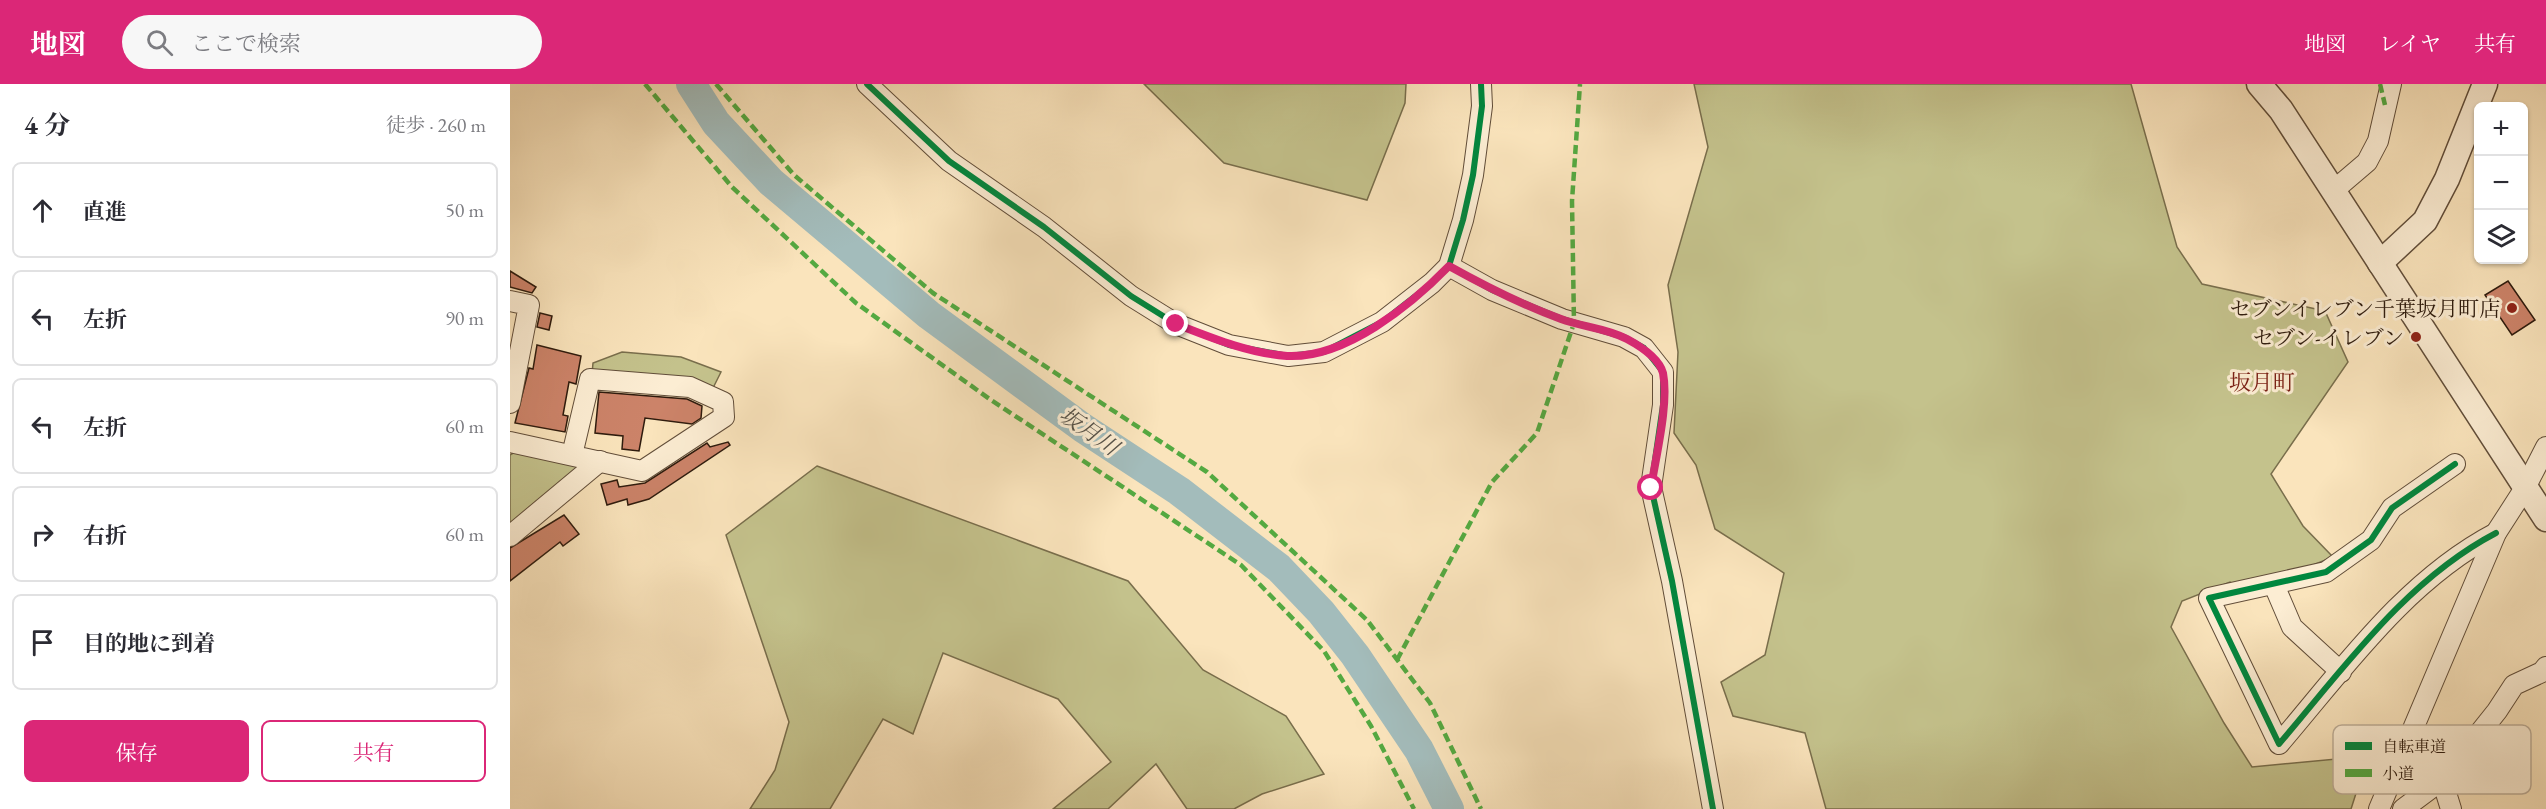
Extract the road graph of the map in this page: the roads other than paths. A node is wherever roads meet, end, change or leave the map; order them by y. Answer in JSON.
{"nodes":[{"id":1,"x":867,"y":84,"type":"edge"},
{"id":2,"x":1481,"y":84,"type":"edge"},
{"id":3,"x":2259,"y":84,"type":"edge"},
{"id":4,"x":2391,"y":84,"type":"edge"},
{"id":5,"x":2484,"y":84,"type":"edge"},
{"id":6,"x":2333,"y":192,"type":"junction"},
{"id":7,"x":2380,"y":263,"type":"junction"},
{"id":8,"x":1449,"y":266,"type":"junction"},
{"id":9,"x":510,"y":301,"type":"edge"},
{"id":10,"x":510,"y":403,"type":"edge"},
{"id":11,"x":510,"y":441,"type":"edge"},
{"id":12,"x":2546,"y":447,"type":"edge"},
{"id":13,"x":572,"y":455,"type":"junction"},
{"id":14,"x":600,"y":461,"type":"junction"},
{"id":15,"x":2455,"y":464,"type":"dead end"},
{"id":16,"x":2526,"y":488,"type":"junction"},
{"id":17,"x":2546,"y":519,"type":"edge"},
{"id":18,"x":2496,"y":533,"type":"junction"},
{"id":19,"x":510,"y":536,"type":"edge"},
{"id":20,"x":2274,"y":585,"type":"junction"},
{"id":21,"x":2546,"y":667,"type":"edge"},
{"id":22,"x":2341,"y":672,"type":"junction"},
{"id":23,"x":2415,"y":725,"type":"edge"},
{"id":24,"x":2486,"y":725,"type":"edge"},
{"id":25,"x":2385,"y":794,"type":"edge"},
{"id":26,"x":2423,"y":794,"type":"edge"},
{"id":27,"x":2446,"y":794,"type":"edge"},
{"id":28,"x":1713,"y":809,"type":"edge"},
{"id":29,"x":2379,"y":809,"type":"edge"},
{"id":30,"x":2403,"y":809,"type":"edge"},
{"id":31,"x":2451,"y":809,"type":"edge"}],
"edges":[{"from":1,"to":8,"type":"street"},
{"from":2,"to":8,"type":"street"},
{"from":3,"to":6,"type":"street"},
{"from":4,"to":6,"type":"street"},
{"from":5,"to":7,"type":"street"},
{"from":6,"to":7,"type":"street"},
{"from":7,"to":16,"type":"street"},
{"from":8,"to":28,"type":"street"},
{"from":9,"to":10,"type":"street"},
{"from":11,"to":13,"type":"street"},
{"from":12,"to":16,"type":"street"},
{"from":13,"to":14,"type":"street"},
{"from":13,"to":14,"type":"street"},
{"from":14,"to":19,"type":"street"},
{"from":15,"to":20,"type":"street"},
{"from":16,"to":17,"type":"street"},
{"from":16,"to":18,"type":"street"},
{"from":18,"to":22,"type":"street"},
{"from":18,"to":23,"type":"street"},
{"from":20,"to":22,"type":"street"},
{"from":20,"to":22,"type":"street"},
{"from":21,"to":24,"type":"street"},
{"from":25,"to":29,"type":"street"},
{"from":26,"to":30,"type":"street"},
{"from":27,"to":31,"type":"street"}]}
